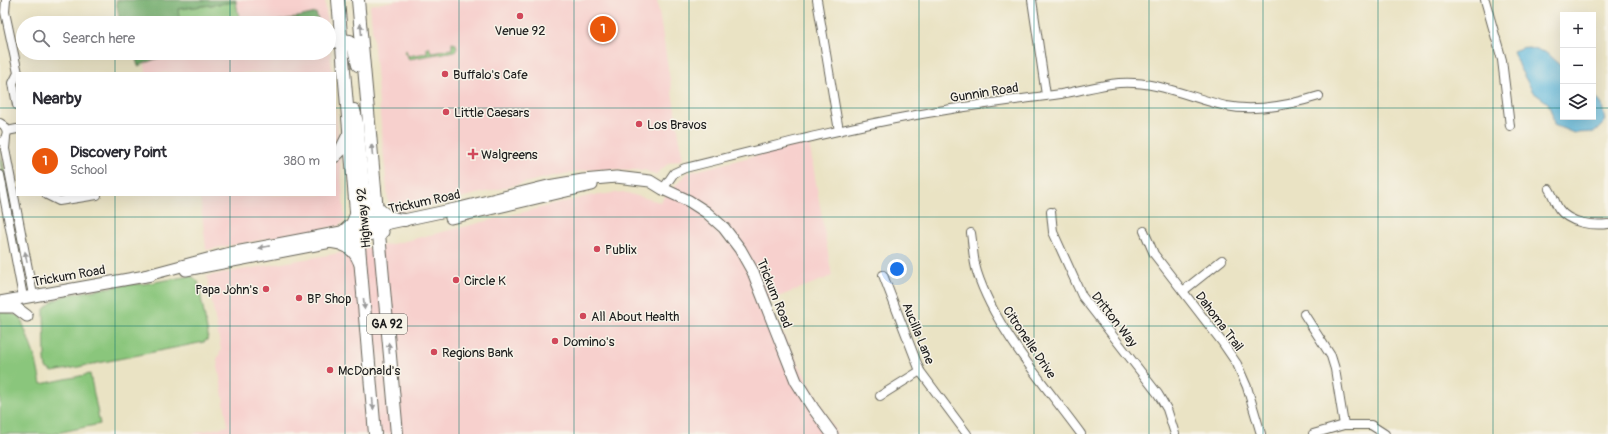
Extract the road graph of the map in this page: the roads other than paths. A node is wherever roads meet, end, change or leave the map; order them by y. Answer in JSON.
{"nodes":[{"id":1,"x":6,"y":0,"type":"edge"},
{"id":2,"x":338,"y":0,"type":"edge"},
{"id":3,"x":817,"y":0,"type":"edge"},
{"id":4,"x":1032,"y":0,"type":"edge"},
{"id":5,"x":1485,"y":0,"type":"edge"},
{"id":6,"x":358,"y":4,"type":"edge"},
{"id":7,"x":336,"y":28,"type":"edge"},
{"id":8,"x":336,"y":42,"type":"edge"},
{"id":9,"x":336,"y":44,"type":"edge"},
{"id":10,"x":336,"y":52,"type":"edge"},
{"id":11,"x":343,"y":62,"type":"junction"},
{"id":12,"x":18,"y":72,"type":"edge"},
{"id":13,"x":344,"y":77,"type":"junction"},
{"id":14,"x":16,"y":78,"type":"edge"},
{"id":15,"x":1046,"y":95,"type":"junction"},
{"id":16,"x":367,"y":96,"type":"junction"},
{"id":17,"x":1319,"y":96,"type":"dead end"},
{"id":18,"x":16,"y":100,"type":"edge"},
{"id":19,"x":0,"y":123,"type":"edge"},
{"id":20,"x":1510,"y":126,"type":"dead end"},
{"id":21,"x":16,"y":130,"type":"edge"},
{"id":22,"x":839,"y":130,"type":"junction"},
{"id":23,"x":349,"y":133,"type":"junction"},
{"id":24,"x":4,"y":137,"type":"edge"},
{"id":25,"x":336,"y":156,"type":"edge"},
{"id":26,"x":336,"y":158,"type":"edge"},
{"id":27,"x":353,"y":173,"type":"junction"},
{"id":28,"x":0,"y":180,"type":"edge"},
{"id":29,"x":663,"y":189,"type":"junction"},
{"id":30,"x":1549,"y":189,"type":"dead end"},
{"id":31,"x":2,"y":196,"type":"edge"},
{"id":32,"x":49,"y":196,"type":"edge"},
{"id":33,"x":91,"y":196,"type":"edge"},
{"id":34,"x":376,"y":206,"type":"junction"},
{"id":35,"x":1051,"y":212,"type":"dead end"},
{"id":36,"x":356,"y":215,"type":"junction"},
{"id":37,"x":405,"y":220,"type":"junction"},
{"id":38,"x":1608,"y":224,"type":"edge"},
{"id":39,"x":376,"y":228,"type":"junction"},
{"id":40,"x":1144,"y":231,"type":"dead end"},
{"id":41,"x":343,"y":232,"type":"junction"},
{"id":42,"x":358,"y":233,"type":"junction"},
{"id":43,"x":972,"y":233,"type":"dead end"},
{"id":44,"x":332,"y":242,"type":"junction"},
{"id":45,"x":1222,"y":260,"type":"dead end"},
{"id":46,"x":361,"y":266,"type":"junction"},
{"id":47,"x":883,"y":275,"type":"dead end"},
{"id":48,"x":144,"y":276,"type":"junction"},
{"id":49,"x":1183,"y":291,"type":"junction"},
{"id":50,"x":28,"y":296,"type":"junction"},
{"id":51,"x":0,"y":302,"type":"edge"},
{"id":52,"x":0,"y":307,"type":"edge"},
{"id":53,"x":1304,"y":314,"type":"dead end"},
{"id":54,"x":27,"y":316,"type":"dead end"},
{"id":55,"x":920,"y":371,"type":"junction"},
{"id":56,"x":880,"y":396,"type":"dead end"},
{"id":57,"x":1344,"y":425,"type":"junction"},
{"id":58,"x":375,"y":434,"type":"edge"},
{"id":59,"x":397,"y":434,"type":"edge"},
{"id":60,"x":832,"y":434,"type":"edge"},
{"id":61,"x":967,"y":434,"type":"edge"},
{"id":62,"x":1081,"y":434,"type":"edge"},
{"id":63,"x":1175,"y":434,"type":"edge"},
{"id":64,"x":1261,"y":434,"type":"edge"},
{"id":65,"x":1313,"y":434,"type":"edge"},
{"id":66,"x":1385,"y":434,"type":"edge"}],
"edges":[{"from":1,"to":12,"type":"street"},
{"from":2,"to":7,"type":"main road","name":"Highway 92","number":"GA 92"},
{"from":3,"to":22,"type":"street"},
{"from":4,"to":15,"type":"street"},
{"from":5,"to":20,"type":"street"},
{"from":16,"to":6,"type":"main road","name":"Highway 92","number":"GA 92","one_way":true},
{"from":8,"to":16,"type":"main road"},
{"from":9,"to":11,"type":"main road","name":"Highway 92","number":"GA 92"},
{"from":10,"to":11,"type":"main road"},
{"from":11,"to":13,"type":"main road","name":"Highway 92","number":"GA 92"},
{"from":13,"to":23,"type":"main road","name":"Highway 92","number":"GA 92"},
{"from":13,"to":39,"type":"main road"},
{"from":14,"to":18,"type":"street"},
{"from":15,"to":17,"type":"street","name":"Gunnin Road"},
{"from":15,"to":22,"type":"street","name":"Gunnin Road"},
{"from":34,"to":16,"type":"main road","name":"Highway 92","number":"GA 92","one_way":true},
{"from":19,"to":24,"type":"street"},
{"from":21,"to":24,"type":"street"},
{"from":22,"to":29,"type":"street","name":"Gunnin Road"},
{"from":23,"to":25,"type":"main road"},
{"from":23,"to":27,"type":"main road","name":"Highway 92","number":"GA 92"},
{"from":50,"to":24,"type":"street","one_way":true},
{"from":26,"to":27,"type":"main road"},
{"from":27,"to":36,"type":"main road","name":"Highway 92","number":"GA 92"},
{"from":28,"to":31,"type":"street"},
{"from":29,"to":37,"type":"street","name":"Trickum Road"},
{"from":29,"to":39,"type":"street","name":"Trickum Road"},
{"from":29,"to":60,"type":"street","name":"Trickum Road"},
{"from":30,"to":38,"type":"street"},
{"from":31,"to":50,"type":"street"},
{"from":32,"to":33,"type":"street"},
{"from":34,"to":37,"type":"main road"},
{"from":34,"to":39,"type":"main road","name":"Highway 92","number":"GA 92"},
{"from":35,"to":63,"type":"street","name":"Dritton Way"},
{"from":36,"to":41,"type":"main road"},
{"from":36,"to":42,"type":"main road","name":"Highway 92","number":"GA 92"},
{"from":37,"to":39,"type":"street","name":"Trickum Road"},
{"from":39,"to":42,"type":"street","name":"Trickum Road"},
{"from":59,"to":39,"type":"main road","name":"Highway 92","number":"GA 92","one_way":true},
{"from":40,"to":49,"type":"street","name":"Dahoma Trail"},
{"from":41,"to":42,"type":"street","name":"Trickum Road"},
{"from":41,"to":48,"type":"street","name":"Trickum Road","one_way":true},
{"from":42,"to":44,"type":"street","name":"Trickum Road"},
{"from":42,"to":46,"type":"main road","name":"Highway 92","number":"GA 92"},
{"from":43,"to":62,"type":"street","name":"Citronelle Drive"},
{"from":44,"to":46,"type":"main road"},
{"from":44,"to":48,"type":"street","name":"Trickum Road"},
{"from":45,"to":49,"type":"street"},
{"from":46,"to":58,"type":"main road","name":"Highway 92","number":"GA 92","one_way":true},
{"from":47,"to":55,"type":"street","name":"Aucilla Lane"},
{"from":48,"to":50,"type":"street","name":"Trickum Road"},
{"from":49,"to":64,"type":"street","name":"Dahoma Trail"},
{"from":50,"to":51,"type":"street","name":"Trickum Road"},
{"from":52,"to":54,"type":"street"},
{"from":53,"to":57,"type":"street"},
{"from":55,"to":56,"type":"street"},
{"from":55,"to":61,"type":"street","name":"Aucilla Lane"},
{"from":57,"to":65,"type":"street"},
{"from":57,"to":66,"type":"street"}]}
